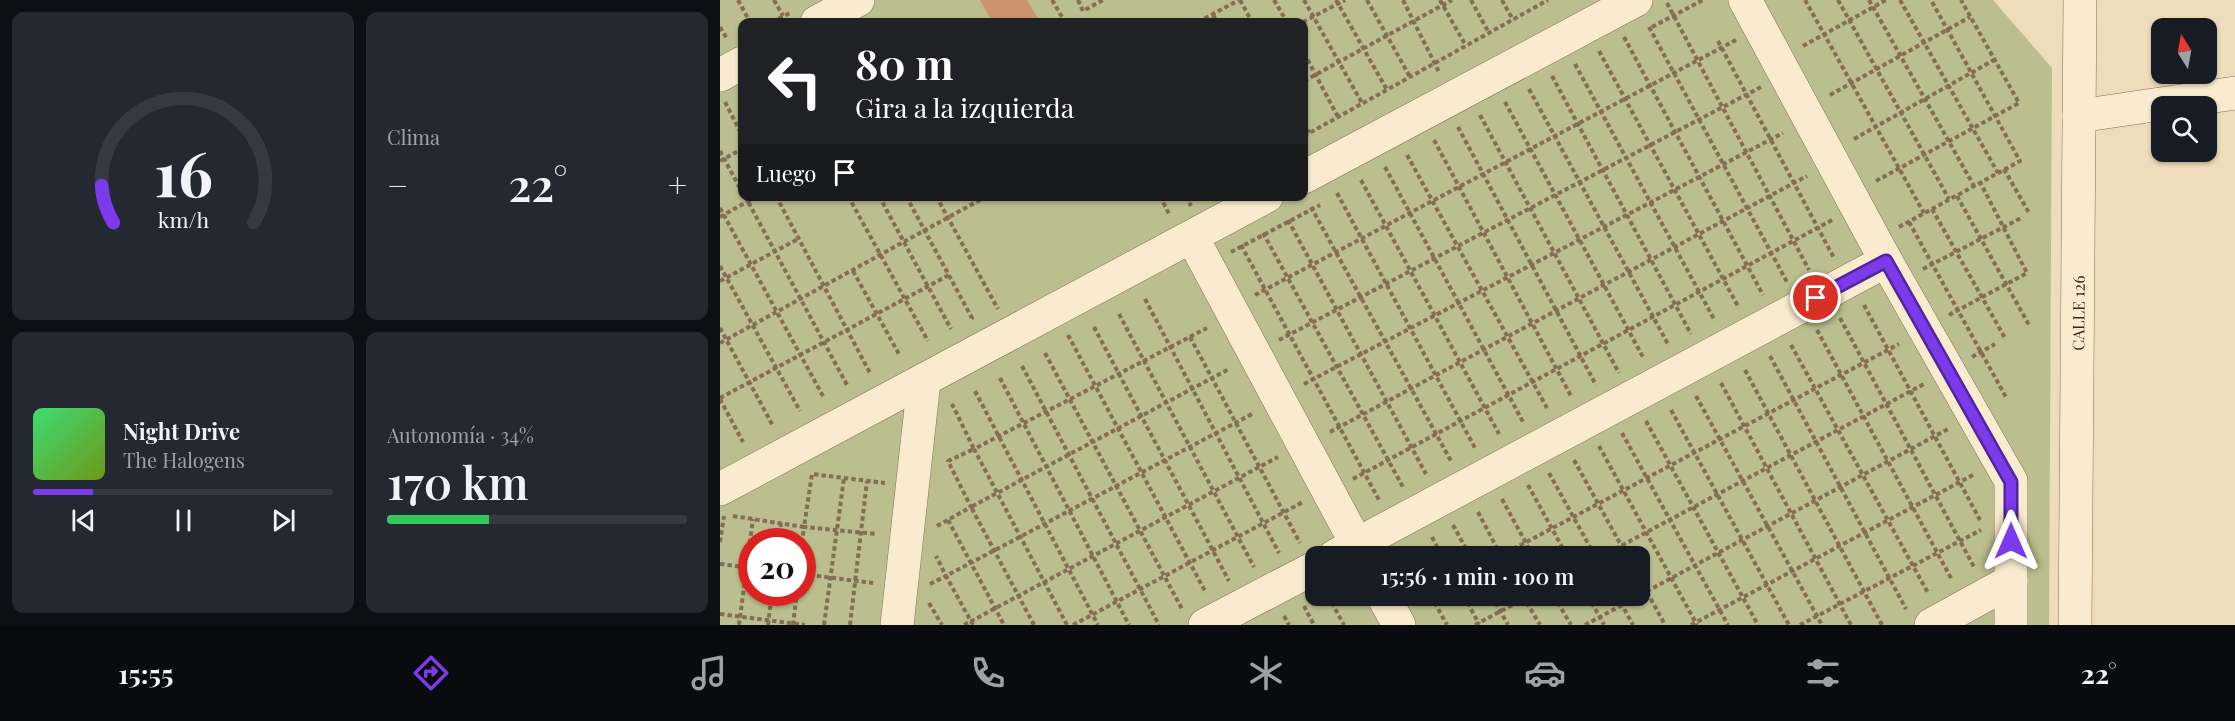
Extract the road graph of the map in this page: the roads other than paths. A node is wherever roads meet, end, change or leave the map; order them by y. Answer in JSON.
{"nodes":[{"id":1,"x":858,"y":0,"type":"edge"},
{"id":2,"x":1745,"y":0,"type":"edge"},
{"id":3,"x":2080,"y":0,"type":"edge"},
{"id":4,"x":1650,"y":8,"type":"edge"},
{"id":5,"x":824,"y":18,"type":"edge"},
{"id":6,"x":738,"y":68,"type":"edge"},
{"id":7,"x":722,"y":87,"type":"edge"},
{"id":8,"x":2235,"y":93,"type":"edge"},
{"id":9,"x":2079,"y":116,"type":"junction"},
{"id":10,"x":1314,"y":187,"type":"edge"},
{"id":11,"x":1270,"y":211,"type":"edge"},
{"id":12,"x":1191,"y":237,"type":"junction"},
{"id":13,"x":1890,"y":245,"type":"junction"},
{"id":14,"x":924,"y":381,"type":"junction"},
{"id":15,"x":720,"y":489,"type":"edge"},
{"id":16,"x":1347,"y":546,"type":"edge"},
{"id":17,"x":1363,"y":546,"type":"edge"},
{"id":18,"x":1305,"y":559,"type":"edge"},
{"id":19,"x":2011,"y":581,"type":"junction"},
{"id":20,"x":1389,"y":606,"type":"edge"},
{"id":21,"x":1199,"y":611,"type":"edge"},
{"id":22,"x":1924,"y":613,"type":"edge"},
{"id":23,"x":897,"y":625,"type":"edge"},
{"id":24,"x":1399,"y":625,"type":"edge"},
{"id":25,"x":2011,"y":625,"type":"edge"},
{"id":26,"x":2075,"y":625,"type":"edge"}],
"edges":[{"from":1,"to":5,"type":"street"},
{"from":2,"to":13,"type":"street"},
{"from":3,"to":9,"type":"street","name":"CALLE 126"},
{"from":4,"to":10,"type":"street"},
{"from":6,"to":7,"type":"street"},
{"from":8,"to":9,"type":"street"},
{"from":9,"to":26,"type":"street","name":"CALLE 126"},
{"from":11,"to":12,"type":"street"},
{"from":12,"to":14,"type":"street"},
{"from":12,"to":16,"type":"street"},
{"from":13,"to":17,"type":"street"},
{"from":13,"to":19,"type":"street"},
{"from":14,"to":15,"type":"street"},
{"from":14,"to":23,"type":"street"},
{"from":18,"to":21,"type":"street"},
{"from":19,"to":22,"type":"street"},
{"from":19,"to":25,"type":"street"},
{"from":20,"to":24,"type":"street"}]}
